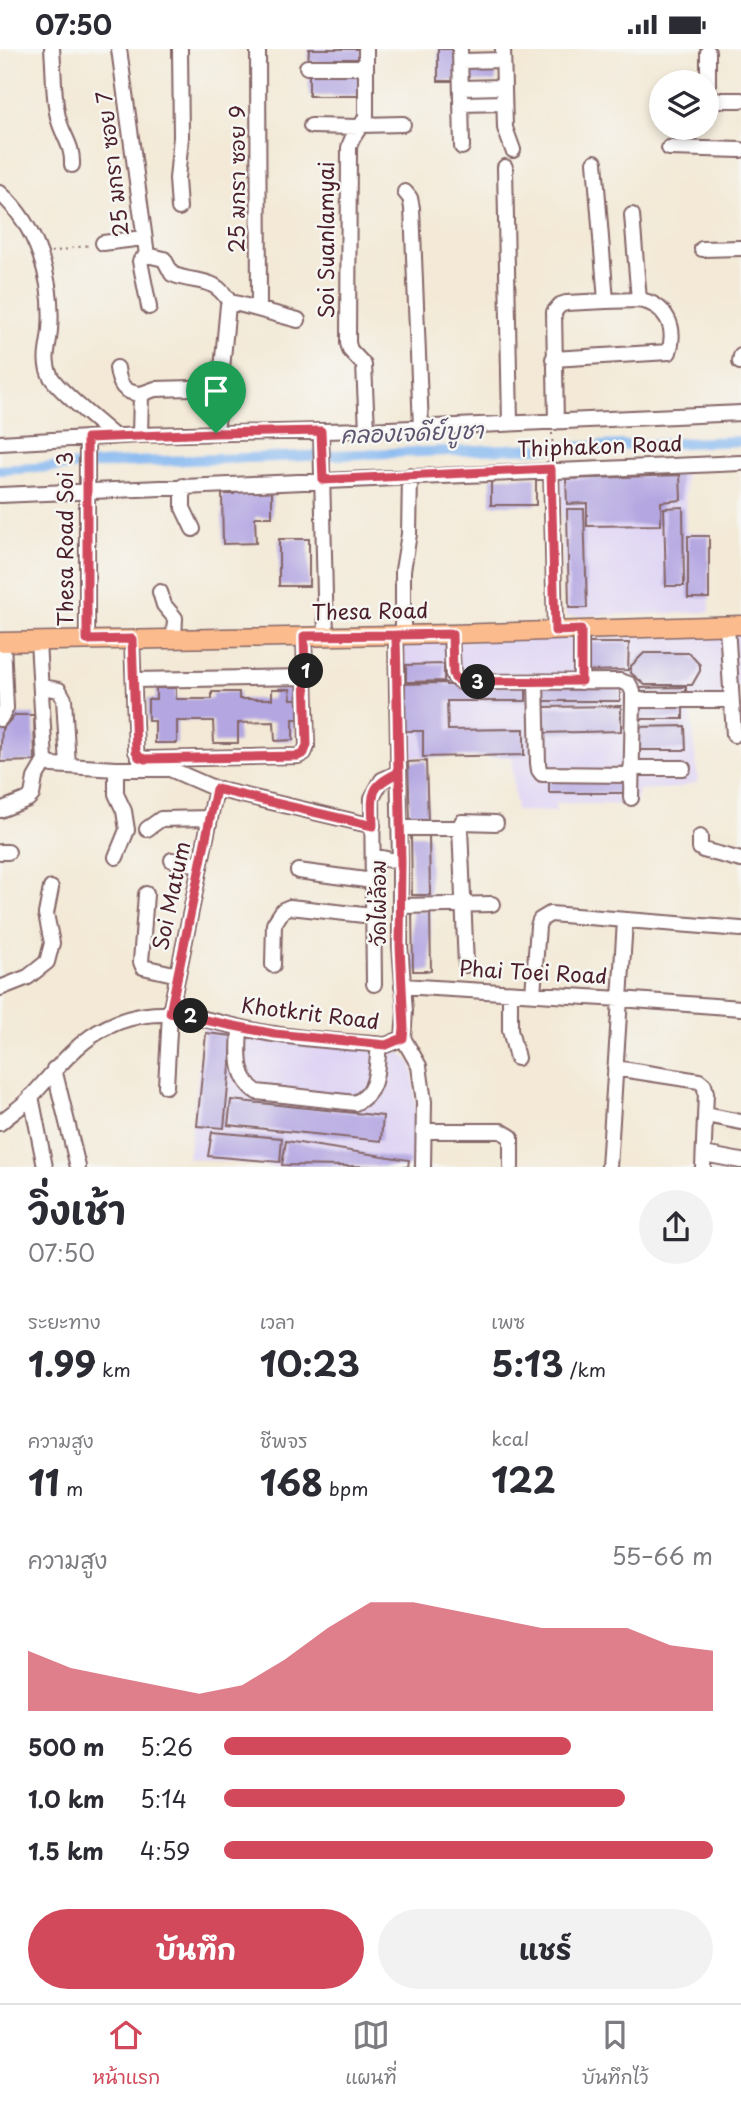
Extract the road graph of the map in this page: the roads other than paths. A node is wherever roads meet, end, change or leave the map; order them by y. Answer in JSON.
{"nodes":[{"id":1,"x":52,"y":49,"type":"edge"},
{"id":2,"x":119,"y":49,"type":"edge"},
{"id":3,"x":180,"y":49,"type":"edge"},
{"id":4,"x":258,"y":49,"type":"edge"},
{"id":5,"x":366,"y":49,"type":"edge"},
{"id":6,"x":708,"y":52,"type":"dead end"},
{"id":7,"x":461,"y":55,"type":"edge"},
{"id":8,"x":503,"y":55,"type":"edge"},
{"id":9,"x":307,"y":67,"type":"dead end"},
{"id":10,"x":366,"y":67,"type":"junction"},
{"id":11,"x":708,"y":70,"type":"edge"},
{"id":12,"x":504,"y":87,"type":"junction"},
{"id":13,"x":462,"y":88,"type":"junction"},
{"id":14,"x":719,"y":100,"type":"edge"},
{"id":15,"x":741,"y":100,"type":"edge"},
{"id":16,"x":504,"y":103,"type":"junction"},
{"id":17,"x":462,"y":104,"type":"junction"},
{"id":18,"x":403,"y":124,"type":"dead end"},
{"id":19,"x":311,"y":126,"type":"dead end"},
{"id":20,"x":360,"y":126,"type":"junction"},
{"id":21,"x":462,"y":147,"type":"dead end"},
{"id":22,"x":669,"y":148,"type":"dead end"},
{"id":23,"x":741,"y":149,"type":"edge"},
{"id":24,"x":513,"y":150,"type":"dead end"},
{"id":25,"x":595,"y":162,"type":"dead end"},
{"id":26,"x":72,"y":165,"type":"dead end"},
{"id":27,"x":505,"y":167,"type":"dead end"},
{"id":28,"x":404,"y":192,"type":"dead end"},
{"id":29,"x":0,"y":193,"type":"edge"},
{"id":30,"x":179,"y":208,"type":"dead end"},
{"id":31,"x":632,"y":215,"type":"dead end"},
{"id":32,"x":143,"y":238,"type":"junction"},
{"id":33,"x":103,"y":243,"type":"road end"},
{"id":34,"x":741,"y":248,"type":"edge"},
{"id":35,"x":702,"y":249,"type":"dead end"},
{"id":36,"x":147,"y":255,"type":"junction"},
{"id":37,"x":639,"y":300,"type":"junction"},
{"id":38,"x":606,"y":301,"type":"junction"},
{"id":39,"x":230,"y":303,"type":"junction"},
{"id":40,"x":149,"y":307,"type":"dead end"},
{"id":41,"x":259,"y":308,"type":"junction"},
{"id":42,"x":298,"y":320,"type":"dead end"},
{"id":43,"x":553,"y":359,"type":"junction"},
{"id":44,"x":117,"y":368,"type":"dead end"},
{"id":45,"x":192,"y":388,"type":"dead end"},
{"id":46,"x":141,"y":394,"type":"junction"},
{"id":47,"x":741,"y":413,"type":"edge"},
{"id":48,"x":510,"y":423,"type":"junction"},
{"id":49,"x":421,"y":427,"type":"junction"},
{"id":50,"x":554,"y":427,"type":"junction"},
{"id":51,"x":367,"y":430,"type":"junction"},
{"id":52,"x":216,"y":433,"type":"junction"},
{"id":53,"x":140,"y":435,"type":"junction"},
{"id":54,"x":321,"y":435,"type":"junction"},
{"id":55,"x":114,"y":436,"type":"junction"},
{"id":56,"x":87,"y":442,"type":"junction"},
{"id":57,"x":0,"y":443,"type":"edge"},
{"id":58,"x":552,"y":462,"type":"junction"},
{"id":59,"x":741,"y":463,"type":"edge"},
{"id":60,"x":322,"y":475,"type":"junction"},
{"id":61,"x":411,"y":476,"type":"junction"},
{"id":62,"x":87,"y":485,"type":"junction"},
{"id":63,"x":183,"y":486,"type":"junction"},
{"id":64,"x":0,"y":495,"type":"edge"},
{"id":65,"x":193,"y":529,"type":"dead end"},
{"id":66,"x":160,"y":592,"type":"dead end"},
{"id":67,"x":734,"y":625,"type":"edge"},
{"id":68,"x":581,"y":630,"type":"junction"},
{"id":69,"x":555,"y":631,"type":"junction"},
{"id":70,"x":452,"y":634,"type":"junction"},
{"id":71,"x":400,"y":635,"type":"junction"},
{"id":72,"x":304,"y":636,"type":"junction"},
{"id":73,"x":326,"y":637,"type":"junction"},
{"id":74,"x":132,"y":639,"type":"junction"},
{"id":75,"x":174,"y":639,"type":"junction"},
{"id":76,"x":87,"y":640,"type":"junction"},
{"id":77,"x":38,"y":641,"type":"junction"},
{"id":78,"x":1,"y":642,"type":"edge"},
{"id":79,"x":2,"y":667,"type":"edge"},
{"id":80,"x":307,"y":677,"type":"junction"},
{"id":81,"x":134,"y":680,"type":"junction"},
{"id":82,"x":581,"y":681,"type":"junction"},
{"id":83,"x":536,"y":682,"type":"junction"},
{"id":84,"x":3,"y":687,"type":"edge"},
{"id":85,"x":43,"y":687,"type":"junction"},
{"id":86,"x":633,"y":700,"type":"junction"},
{"id":87,"x":730,"y":700,"type":"junction"},
{"id":88,"x":0,"y":719,"type":"edge"},
{"id":89,"x":734,"y":735,"type":"dead end"},
{"id":90,"x":45,"y":761,"type":"junction"},
{"id":91,"x":68,"y":766,"type":"junction"},
{"id":92,"x":683,"y":768,"type":"dead end"},
{"id":93,"x":116,"y":769,"type":"junction"},
{"id":94,"x":631,"y":771,"type":"junction"},
{"id":95,"x":398,"y":773,"type":"junction"},
{"id":96,"x":216,"y":789,"type":"junction"},
{"id":97,"x":631,"y":798,"type":"dead end"},
{"id":98,"x":0,"y":810,"type":"edge"},
{"id":99,"x":210,"y":818,"type":"junction"},
{"id":100,"x":496,"y":823,"type":"dead end"},
{"id":101,"x":373,"y":826,"type":"junction"},
{"id":102,"x":400,"y":828,"type":"junction"},
{"id":103,"x":460,"y":828,"type":"junction"},
{"id":104,"x":147,"y":829,"type":"dead end"},
{"id":105,"x":700,"y":837,"type":"dead end"},
{"id":106,"x":373,"y":856,"type":"junction"},
{"id":107,"x":116,"y":857,"type":"dead end"},
{"id":108,"x":172,"y":860,"type":"dead end"},
{"id":109,"x":741,"y":860,"type":"edge"},
{"id":110,"x":401,"y":862,"type":"junction"},
{"id":111,"x":200,"y":865,"type":"junction"},
{"id":112,"x":299,"y":871,"type":"dead end"},
{"id":113,"x":373,"y":881,"type":"junction"},
{"id":114,"x":51,"y":888,"type":"dead end"},
{"id":115,"x":146,"y":894,"type":"dead end"},
{"id":116,"x":492,"y":904,"type":"dead end"},
{"id":117,"x":463,"y":905,"type":"junction"},
{"id":118,"x":401,"y":907,"type":"junction"},
{"id":119,"x":373,"y":916,"type":"junction"},
{"id":120,"x":625,"y":921,"type":"junction"},
{"id":121,"x":741,"y":929,"type":"edge"},
{"id":122,"x":273,"y":965,"type":"dead end"},
{"id":123,"x":466,"y":965,"type":"dead end"},
{"id":124,"x":178,"y":975,"type":"junction"},
{"id":125,"x":374,"y":985,"type":"dead end"},
{"id":126,"x":402,"y":986,"type":"junction"},
{"id":127,"x":1,"y":993,"type":"edge"},
{"id":128,"x":510,"y":993,"type":"junction"},
{"id":129,"x":533,"y":994,"type":"junction"},
{"id":130,"x":620,"y":999,"type":"junction"},
{"id":131,"x":741,"y":1008,"type":"edge"},
{"id":132,"x":170,"y":1013,"type":"junction"},
{"id":133,"x":240,"y":1028,"type":"junction"},
{"id":134,"x":403,"y":1038,"type":"junction"},
{"id":135,"x":379,"y":1045,"type":"junction"},
{"id":136,"x":516,"y":1058,"type":"dead end"},
{"id":137,"x":615,"y":1068,"type":"junction"},
{"id":138,"x":54,"y":1069,"type":"junction"},
{"id":139,"x":166,"y":1086,"type":"dead end"},
{"id":140,"x":31,"y":1096,"type":"junction"},
{"id":141,"x":706,"y":1115,"type":"junction"},
{"id":142,"x":741,"y":1122,"type":"edge"},
{"id":143,"x":0,"y":1123,"type":"edge"},
{"id":144,"x":424,"y":1131,"type":"junction"},
{"id":145,"x":704,"y":1160,"type":"edge"},
{"id":146,"x":741,"y":1161,"type":"edge"},
{"id":147,"x":45,"y":1167,"type":"edge"},
{"id":148,"x":78,"y":1167,"type":"edge"},
{"id":149,"x":423,"y":1167,"type":"edge"},
{"id":150,"x":511,"y":1167,"type":"edge"},
{"id":151,"x":608,"y":1167,"type":"edge"}],
"edges":[{"from":1,"to":26,"type":"street"},
{"from":2,"to":32,"type":"street","name":"25 มกรา ซอย 7"},
{"from":3,"to":30,"type":"street"},
{"from":4,"to":41,"type":"street","name":"25 มกรา ซอย 9"},
{"from":5,"to":10,"type":"street","name":"Soi Suanlamyai"},
{"from":6,"to":11,"type":"street"},
{"from":7,"to":8,"type":"street"},
{"from":7,"to":13,"type":"street"},
{"from":8,"to":12,"type":"street"},
{"from":9,"to":10,"type":"street"},
{"from":10,"to":20,"type":"street","name":"Soi Suanlamyai"},
{"from":12,"to":13,"type":"street"},
{"from":12,"to":16,"type":"street"},
{"from":13,"to":17,"type":"street"},
{"from":14,"to":15,"type":"street"},
{"from":16,"to":17,"type":"street"},
{"from":16,"to":24,"type":"street"},
{"from":17,"to":21,"type":"street"},
{"from":18,"to":20,"type":"street"},
{"from":19,"to":20,"type":"street"},
{"from":20,"to":51,"type":"street","name":"Soi Suanlamyai"},
{"from":22,"to":23,"type":"street"},
{"from":25,"to":38,"type":"street"},
{"from":27,"to":48,"type":"street"},
{"from":28,"to":49,"type":"street"},
{"from":29,"to":55,"type":"street"},
{"from":31,"to":37,"type":"street"},
{"from":32,"to":33,"type":"street"},
{"from":32,"to":36,"type":"street","name":"25 มกรา ซอย 7"},
{"from":34,"to":35,"type":"street"},
{"from":36,"to":39,"type":"street","name":"25 มกรา ซอย 7"},
{"from":36,"to":40,"type":"street"},
{"from":37,"to":38,"type":"street"},
{"from":37,"to":43,"type":"street"},
{"from":38,"to":43,"type":"street"},
{"from":39,"to":41,"type":"street"},
{"from":39,"to":52,"type":"street"},
{"from":41,"to":42,"type":"street"},
{"from":43,"to":50,"type":"street"},
{"from":44,"to":46,"type":"street"},
{"from":45,"to":46,"type":"street"},
{"from":46,"to":53,"type":"street"},
{"from":47,"to":50,"type":"street"},
{"from":48,"to":49,"type":"street"},
{"from":48,"to":50,"type":"street"},
{"from":49,"to":51,"type":"street"},
{"from":51,"to":54,"type":"street"},
{"from":52,"to":53,"type":"street"},
{"from":52,"to":54,"type":"street"},
{"from":53,"to":55,"type":"street"},
{"from":54,"to":60,"type":"street"},
{"from":55,"to":56,"type":"street"},
{"from":56,"to":57,"type":"street"},
{"from":56,"to":62,"type":"street","name":"Thesa Road Soi 3"},
{"from":58,"to":59,"type":"street","name":"Thiphakon Road"},
{"from":58,"to":61,"type":"street","name":"Thiphakon Road"},
{"from":58,"to":69,"type":"street"},
{"from":60,"to":61,"type":"street","name":"Thiphakon Road"},
{"from":60,"to":63,"type":"street","name":"Thiphakon Road"},
{"from":60,"to":73,"type":"street"},
{"from":61,"to":71,"type":"street","name":"วัดไผ่ล้อม"},
{"from":62,"to":63,"type":"street","name":"Thiphakon Road"},
{"from":62,"to":64,"type":"street","name":"Thiphakon Road"},
{"from":62,"to":76,"type":"street","name":"Thesa Road Soi 3"},
{"from":63,"to":65,"type":"street"},
{"from":66,"to":75,"type":"street"},
{"from":67,"to":68,"type":"main road","name":"Thesa Road"},
{"from":67,"to":87,"type":"street"},
{"from":68,"to":69,"type":"main road","name":"Thesa Road"},
{"from":68,"to":82,"type":"street"},
{"from":69,"to":70,"type":"main road","name":"Thesa Road"},
{"from":70,"to":71,"type":"main road","name":"Thesa Road"},
{"from":70,"to":83,"type":"street"},
{"from":71,"to":73,"type":"main road","name":"Thesa Road"},
{"from":71,"to":95,"type":"street","name":"วัดไผ่ล้อม"},
{"from":72,"to":73,"type":"main road","name":"Thesa Road"},
{"from":72,"to":75,"type":"main road","name":"Thesa Road"},
{"from":72,"to":80,"type":"street"},
{"from":74,"to":75,"type":"main road","name":"Thesa Road"},
{"from":74,"to":76,"type":"main road","name":"Thesa Road"},
{"from":74,"to":81,"type":"street"},
{"from":76,"to":77,"type":"main road","name":"Thesa Road"},
{"from":77,"to":78,"type":"main road","name":"Thesa Road"},
{"from":77,"to":85,"type":"street"},
{"from":78,"to":79,"type":"street"},
{"from":79,"to":84,"type":"street"},
{"from":80,"to":81,"type":"street"},
{"from":80,"to":81,"type":"street"},
{"from":82,"to":83,"type":"street"},
{"from":82,"to":86,"type":"street"},
{"from":83,"to":94,"type":"street"},
{"from":84,"to":88,"type":"street"},
{"from":85,"to":90,"type":"street"},
{"from":85,"to":91,"type":"street"},
{"from":86,"to":87,"type":"street"},
{"from":86,"to":94,"type":"street"},
{"from":87,"to":89,"type":"street"},
{"from":90,"to":91,"type":"street"},
{"from":90,"to":98,"type":"street"},
{"from":91,"to":93,"type":"street"},
{"from":92,"to":94,"type":"street"},
{"from":93,"to":96,"type":"street"},
{"from":93,"to":107,"type":"street"},
{"from":94,"to":97,"type":"street"},
{"from":95,"to":101,"type":"street"},
{"from":95,"to":102,"type":"street","name":"วัดไผ่ล้อม"},
{"from":96,"to":99,"type":"street","name":"Soi Matum"},
{"from":96,"to":101,"type":"street"},
{"from":99,"to":104,"type":"street"},
{"from":99,"to":111,"type":"street","name":"Soi Matum"},
{"from":100,"to":103,"type":"street"},
{"from":101,"to":106,"type":"street"},
{"from":102,"to":103,"type":"street"},
{"from":102,"to":110,"type":"street","name":"วัดไผ่ล้อม"},
{"from":103,"to":117,"type":"street"},
{"from":105,"to":109,"type":"street"},
{"from":106,"to":110,"type":"street"},
{"from":106,"to":113,"type":"street"},
{"from":108,"to":111,"type":"street"},
{"from":110,"to":118,"type":"street","name":"วัดไผ่ล้อม"},
{"from":111,"to":124,"type":"street","name":"Soi Matum"},
{"from":112,"to":113,"type":"street"},
{"from":113,"to":119,"type":"street"},
{"from":114,"to":127,"type":"street"},
{"from":115,"to":124,"type":"street"},
{"from":116,"to":117,"type":"street"},
{"from":117,"to":118,"type":"street"},
{"from":117,"to":123,"type":"street"},
{"from":118,"to":126,"type":"street","name":"วัดไผ่ล้อม"},
{"from":119,"to":122,"type":"street"},
{"from":119,"to":125,"type":"street"},
{"from":120,"to":121,"type":"street"},
{"from":120,"to":129,"type":"street"},
{"from":120,"to":130,"type":"street"},
{"from":124,"to":132,"type":"street","name":"Soi Matum"},
{"from":126,"to":128,"type":"street","name":"Phai Toei Road"},
{"from":126,"to":134,"type":"street","name":"วัดไผ่ล้อม"},
{"from":128,"to":129,"type":"street","name":"Phai Toei Road"},
{"from":128,"to":136,"type":"street"},
{"from":129,"to":130,"type":"street","name":"Phai Toei Road"},
{"from":130,"to":131,"type":"street"},
{"from":130,"to":137,"type":"street","name":"Phai Toei Road"},
{"from":132,"to":133,"type":"street","name":"Khotkrit Road"},
{"from":132,"to":138,"type":"street","name":"Khotkrit Road"},
{"from":132,"to":139,"type":"street","name":"Soi Matum"},
{"from":133,"to":135,"type":"street","name":"Khotkrit Road"},
{"from":133,"to":135,"type":"street"},
{"from":134,"to":135,"type":"street","name":"Khotkrit Road"},
{"from":134,"to":144,"type":"street","name":"วัดไผ่ล้อม"},
{"from":137,"to":141,"type":"street"},
{"from":137,"to":151,"type":"street","name":"Phai Toei Road"},
{"from":138,"to":140,"type":"street","name":"Khotkrit Road"},
{"from":138,"to":148,"type":"street"},
{"from":140,"to":143,"type":"street","name":"Khotkrit Road"},
{"from":140,"to":147,"type":"street"},
{"from":141,"to":142,"type":"street"},
{"from":141,"to":145,"type":"street"},
{"from":144,"to":149,"type":"street","name":"วัดไผ่ล้อม"},
{"from":144,"to":150,"type":"street"},
{"from":145,"to":146,"type":"street"}]}
